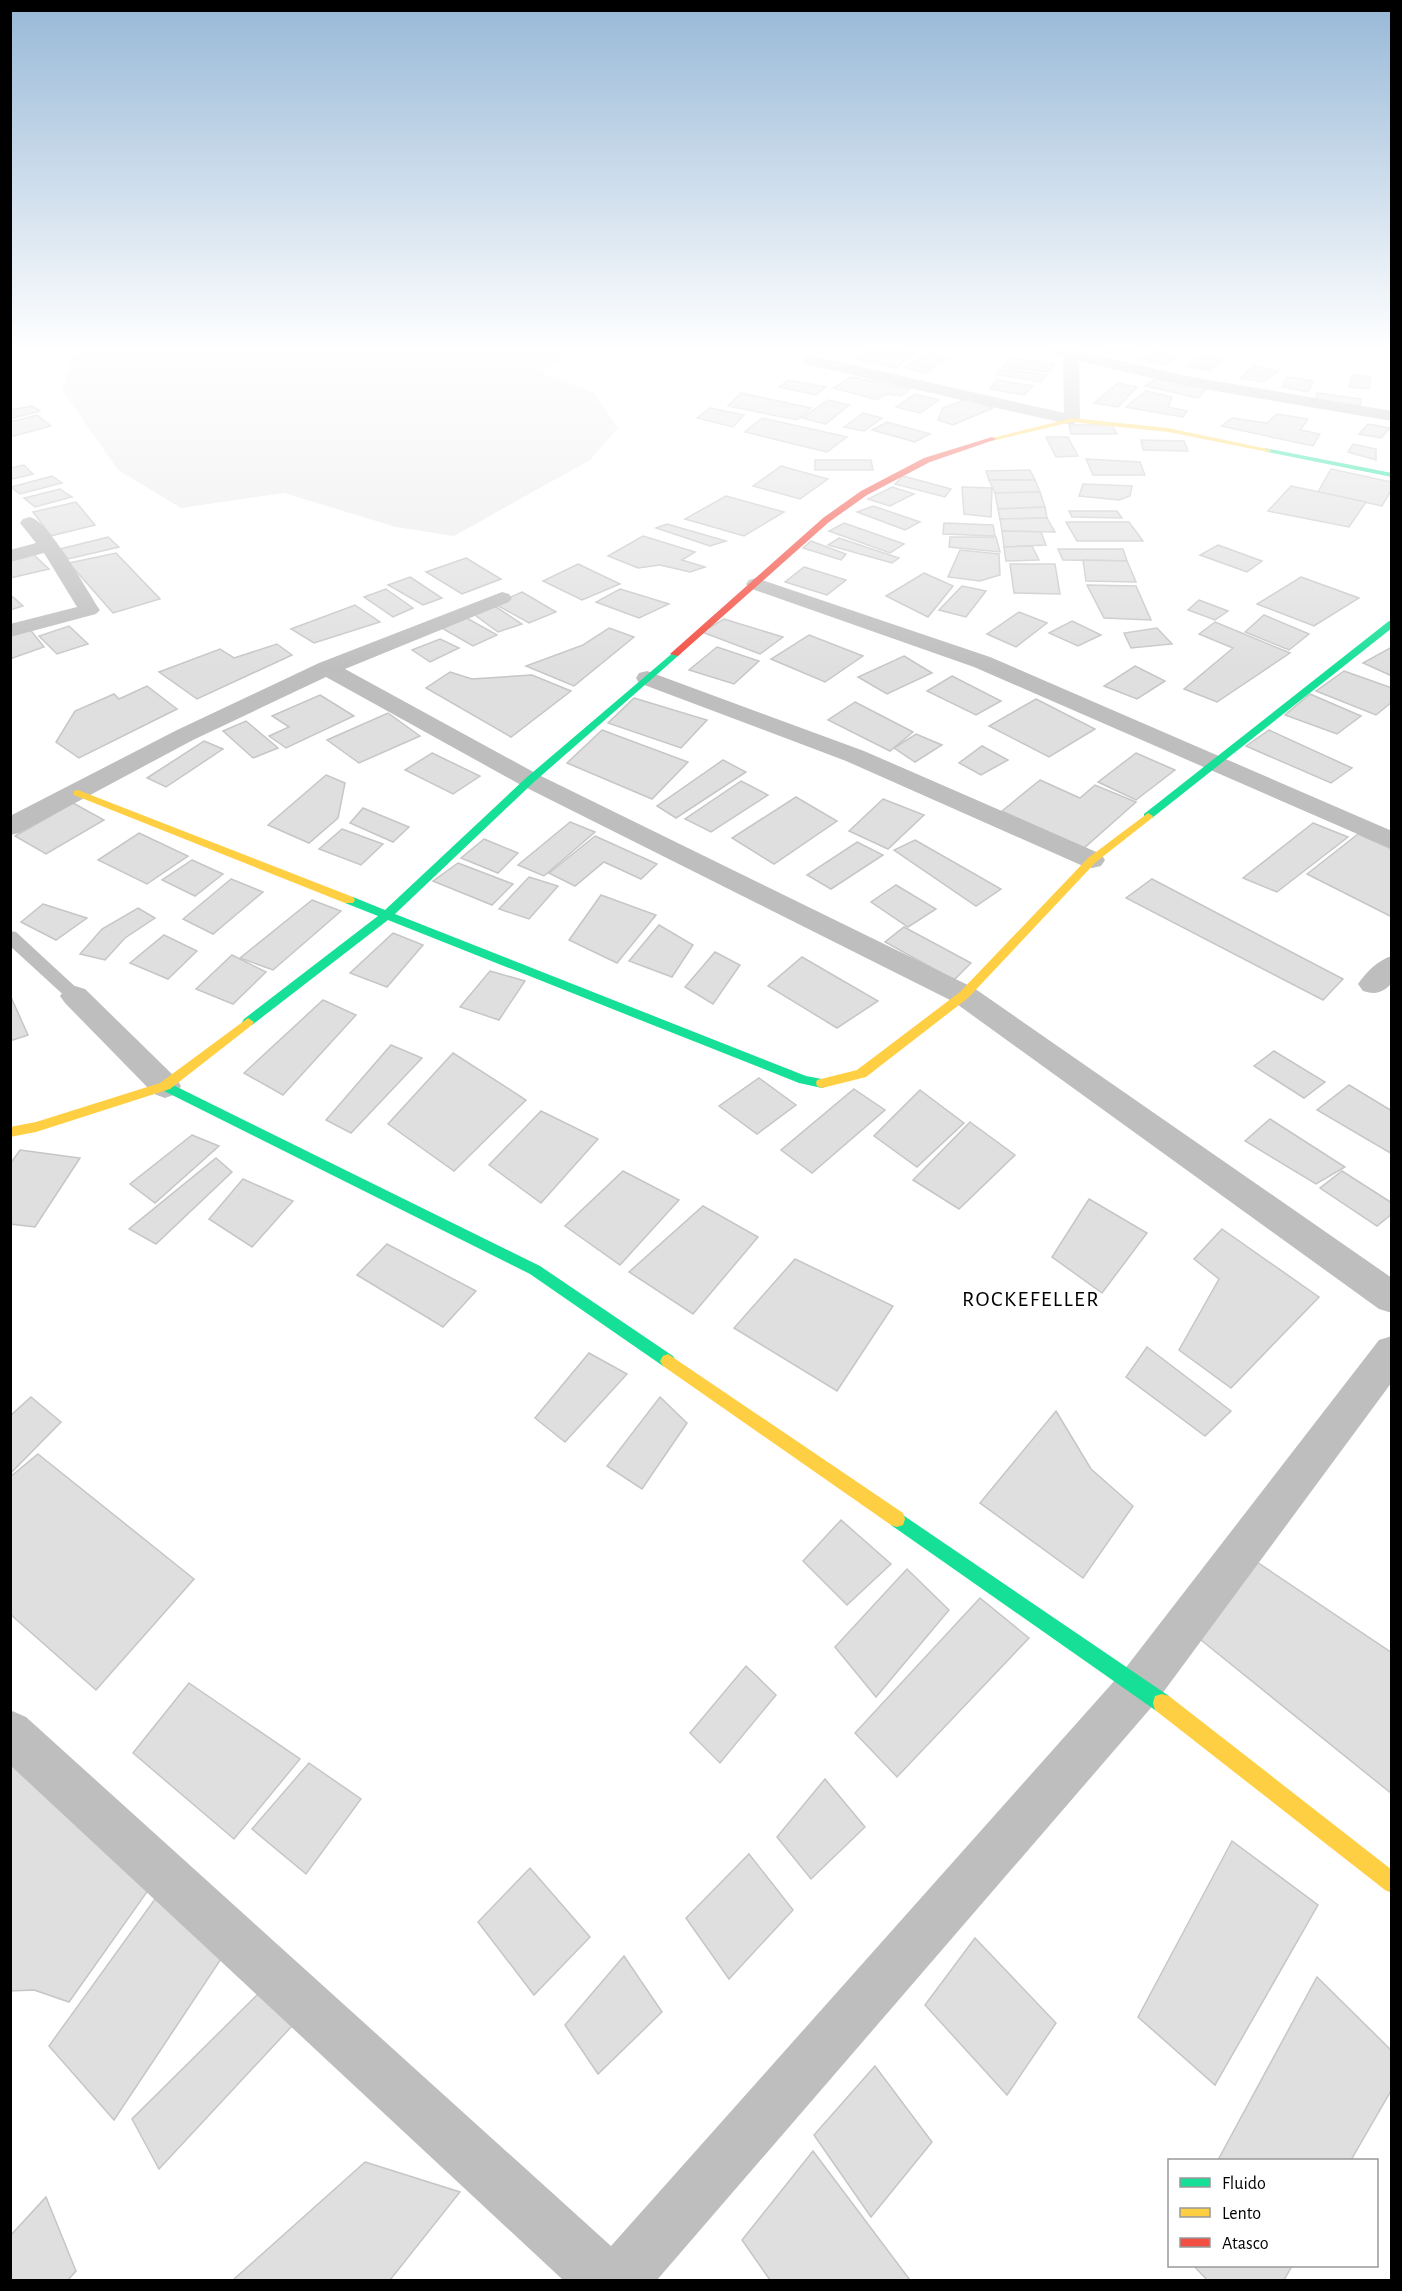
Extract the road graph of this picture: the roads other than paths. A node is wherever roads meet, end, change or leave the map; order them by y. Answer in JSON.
{"nodes":[{"id":1,"x":933,"y":458,"type":"edge"},
{"id":2,"x":1307,"y":458,"type":"edge"},
{"id":3,"x":1392,"y":475,"type":"edge"},
{"id":4,"x":30,"y":523,"type":"dead end"},
{"id":5,"x":49,"y":546,"type":"junction"},
{"id":6,"x":10,"y":556,"type":"edge"},
{"id":7,"x":756,"y":584,"type":"junction"},
{"id":8,"x":502,"y":598,"type":"dead end"},
{"id":9,"x":1392,"y":623,"type":"edge"},
{"id":10,"x":10,"y":630,"type":"edge"},
{"id":11,"x":327,"y":668,"type":"junction"},
{"id":12,"x":647,"y":678,"type":"junction"},
{"id":13,"x":1215,"y":764,"type":"junction"},
{"id":14,"x":530,"y":780,"type":"junction"},
{"id":15,"x":78,"y":793,"type":"junction"},
{"id":16,"x":10,"y":827,"type":"edge"},
{"id":17,"x":1392,"y":841,"type":"edge"},
{"id":18,"x":1092,"y":860,"type":"junction"},
{"id":19,"x":387,"y":915,"type":"junction"},
{"id":20,"x":10,"y":936,"type":"edge"},
{"id":21,"x":964,"y":995,"type":"junction"},
{"id":22,"x":75,"y":996,"type":"joint"},
{"id":23,"x":165,"y":1086,"type":"junction"},
{"id":24,"x":10,"y":1132,"type":"edge"},
{"id":25,"x":1392,"y":1298,"type":"edge"},
{"id":26,"x":1392,"y":1352,"type":"edge"},
{"id":27,"x":1140,"y":1686,"type":"junction"},
{"id":28,"x":10,"y":1733,"type":"edge"},
{"id":29,"x":1392,"y":1883,"type":"edge"},
{"id":30,"x":605,"y":2280,"type":"edge"},
{"id":31,"x":619,"y":2280,"type":"edge"}],
"edges":[{"from":1,"to":7,"type":"main road"},
{"from":2,"to":3,"type":"main road"},
{"from":4,"to":5,"type":"street"},
{"from":5,"to":6,"type":"street"},
{"from":5,"to":10,"type":"street"},
{"from":7,"to":12,"type":"main road"},
{"from":7,"to":13,"type":"street"},
{"from":8,"to":11,"type":"street"},
{"from":9,"to":13,"type":"main road"},
{"from":11,"to":14,"type":"street"},
{"from":11,"to":15,"type":"street"},
{"from":12,"to":14,"type":"main road"},
{"from":12,"to":18,"type":"street"},
{"from":13,"to":17,"type":"street"},
{"from":13,"to":18,"type":"main road"},
{"from":14,"to":19,"type":"main road"},
{"from":14,"to":21,"type":"street"},
{"from":15,"to":16,"type":"street"},
{"from":15,"to":19,"type":"main road"},
{"from":18,"to":21,"type":"main road"},
{"from":19,"to":21,"type":"main road"},
{"from":19,"to":23,"type":"main road"},
{"from":20,"to":22,"type":"lane"},
{"from":21,"to":25,"type":"street"},
{"from":22,"to":23,"type":"street"},
{"from":23,"to":24,"type":"main road"},
{"from":23,"to":27,"type":"main road"},
{"from":26,"to":27,"type":"street"},
{"from":27,"to":29,"type":"main road"},
{"from":27,"to":31,"type":"street"},
{"from":28,"to":30,"type":"street"}]}
